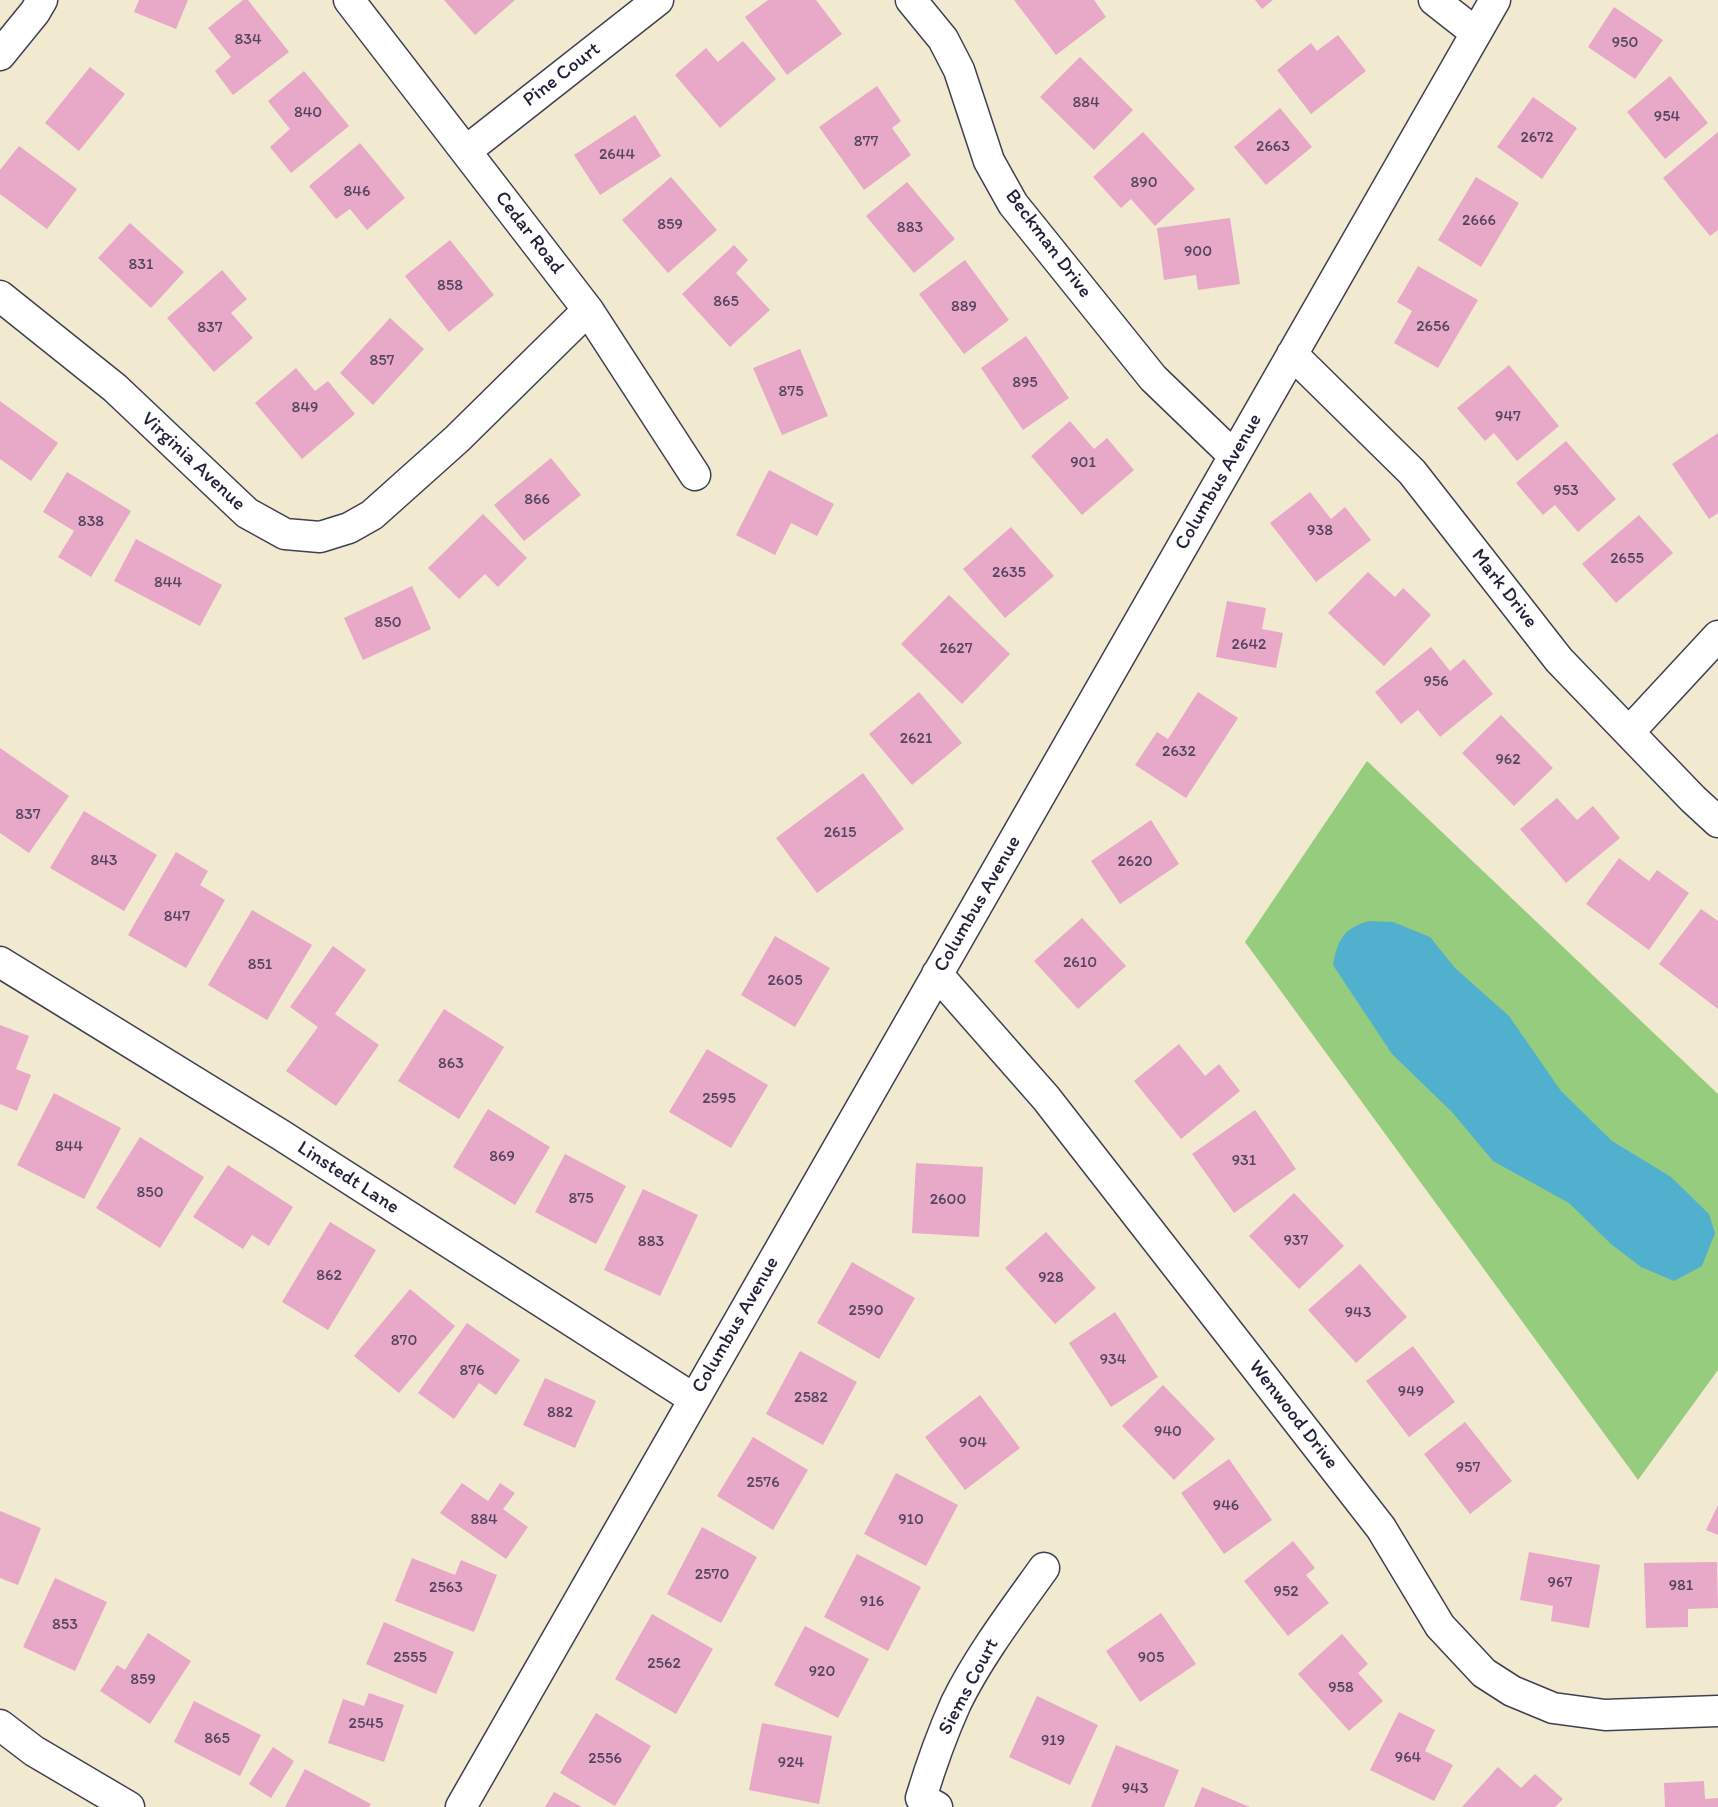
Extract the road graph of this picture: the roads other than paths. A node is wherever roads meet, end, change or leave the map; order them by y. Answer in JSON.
{"nodes":[{"id":1,"x":42,"y":0,"type":"edge"},
{"id":2,"x":349,"y":0,"type":"edge"},
{"id":3,"x":658,"y":0,"type":"edge"},
{"id":4,"x":911,"y":0,"type":"edge"},
{"id":5,"x":1434,"y":0,"type":"edge"},
{"id":6,"x":1496,"y":0,"type":"edge"},
{"id":7,"x":1476,"y":33,"type":"junction"},
{"id":8,"x":0,"y":55,"type":"edge"},
{"id":9,"x":466,"y":151,"type":"junction"},
{"id":10,"x":0,"y":296,"type":"edge"},
{"id":11,"x":588,"y":310,"type":"junction"},
{"id":12,"x":1292,"y":354,"type":"junction"},
{"id":13,"x":1234,"y":456,"type":"junction"},
{"id":14,"x":695,"y":475,"type":"dead end"},
{"id":15,"x":1718,"y":636,"type":"edge"},
{"id":16,"x":1629,"y":732,"type":"junction"},
{"id":17,"x":1718,"y":822,"type":"edge"},
{"id":18,"x":0,"y":962,"type":"edge"},
{"id":19,"x":937,"y":975,"type":"junction"},
{"id":20,"x":694,"y":1399,"type":"junction"},
{"id":21,"x":1044,"y":1568,"type":"dead end"},
{"id":22,"x":1718,"y":1711,"type":"edge"},
{"id":23,"x":0,"y":1725,"type":"edge"},
{"id":24,"x":129,"y":1807,"type":"edge"},
{"id":25,"x":460,"y":1807,"type":"edge"},
{"id":26,"x":937,"y":1807,"type":"edge"}],
"edges":[{"from":1,"to":8,"type":"street"},
{"from":2,"to":9,"type":"street","name":"Cedar Road"},
{"from":3,"to":9,"type":"street","name":"Pine Court"},
{"from":4,"to":13,"type":"street","name":"Beckman Drive"},
{"from":5,"to":7,"type":"street"},
{"from":6,"to":7,"type":"street","name":"Columbus Avenue"},
{"from":7,"to":12,"type":"street","name":"Columbus Avenue"},
{"from":9,"to":11,"type":"street","name":"Cedar Road"},
{"from":10,"to":11,"type":"street","name":"Virginia Avenue"},
{"from":11,"to":14,"type":"street","name":"Cedar Road"},
{"from":12,"to":13,"type":"street","name":"Columbus Avenue"},
{"from":12,"to":16,"type":"street","name":"Mark Drive"},
{"from":13,"to":19,"type":"street","name":"Columbus Avenue"},
{"from":15,"to":16,"type":"street"},
{"from":16,"to":17,"type":"street","name":"Mark Drive"},
{"from":18,"to":20,"type":"street","name":"Linstedt Lane"},
{"from":19,"to":20,"type":"street","name":"Columbus Avenue"},
{"from":19,"to":22,"type":"street","name":"Wenwood Drive"},
{"from":20,"to":25,"type":"street","name":"Columbus Avenue"},
{"from":21,"to":26,"type":"street","name":"Siems Court"},
{"from":23,"to":24,"type":"street"}]}
